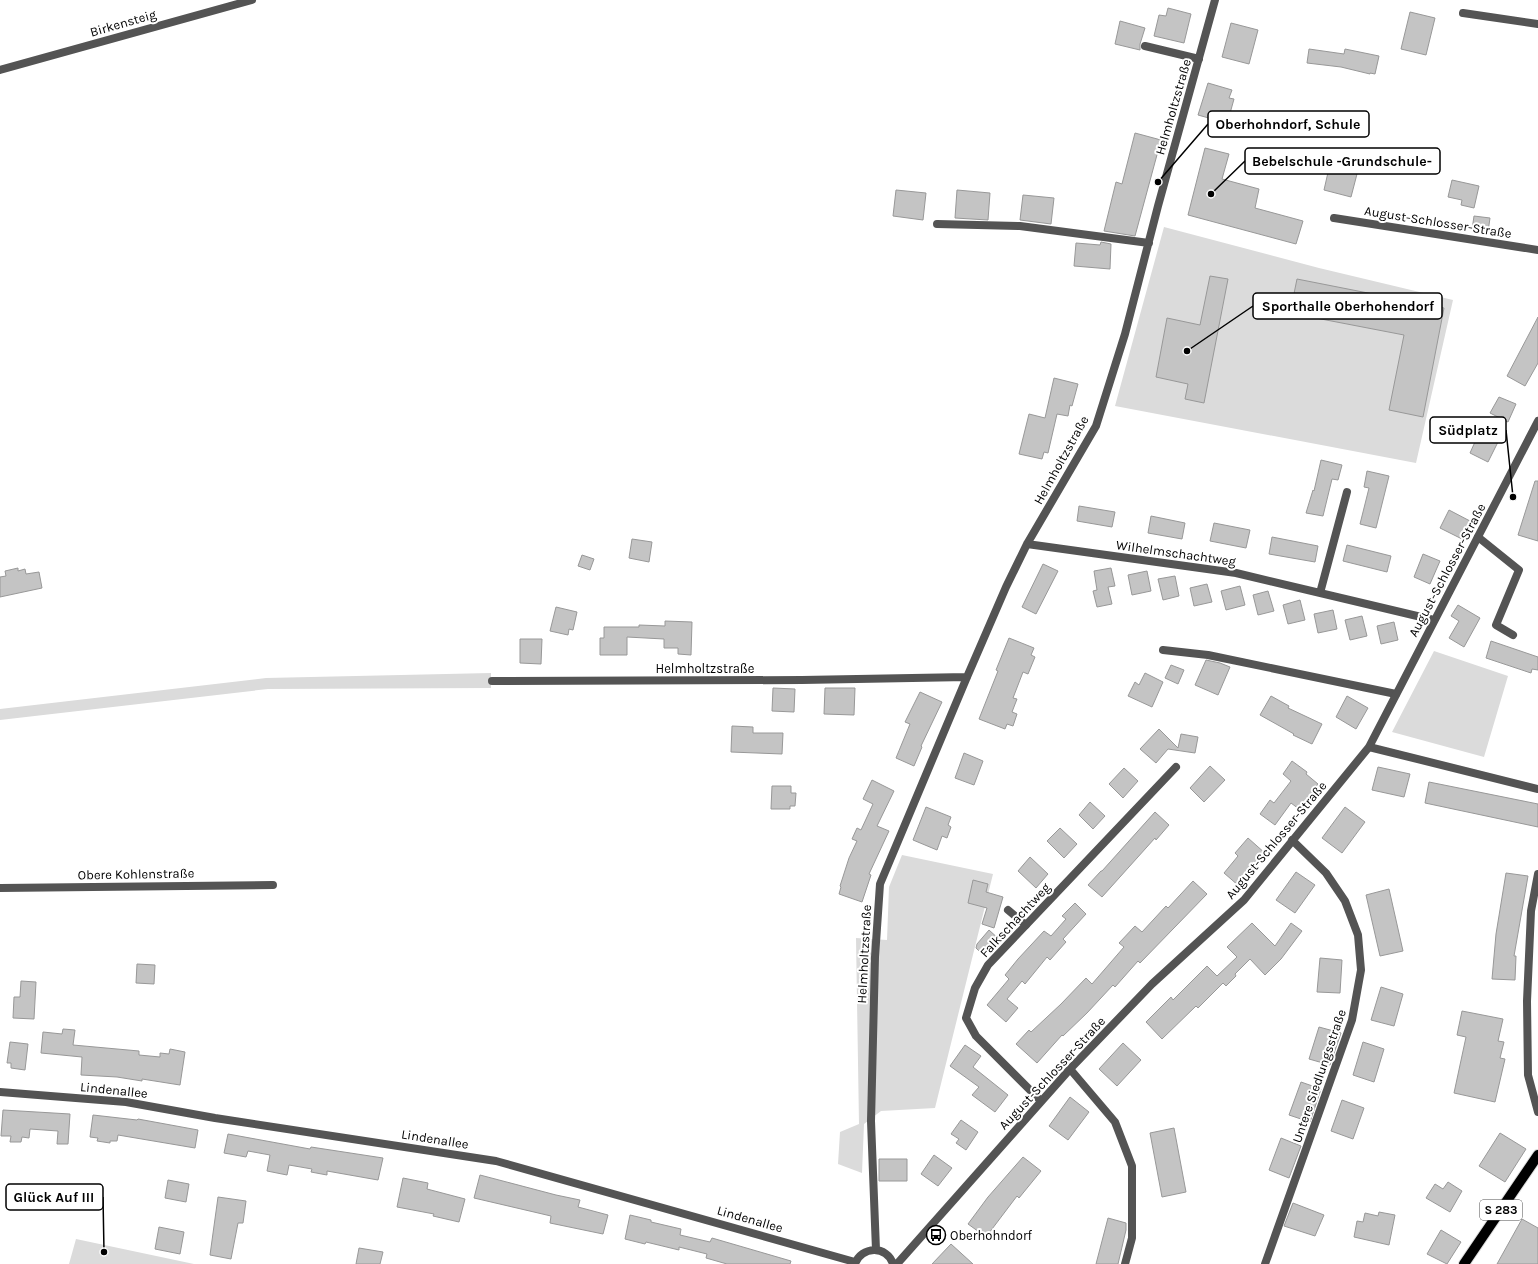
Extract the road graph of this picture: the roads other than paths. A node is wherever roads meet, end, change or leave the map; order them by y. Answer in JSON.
{"nodes":[{"id":1,"x":252,"y":0,"type":"edge"},
{"id":2,"x":1215,"y":0,"type":"edge"},
{"id":3,"x":1463,"y":13,"type":"dead end"},
{"id":4,"x":1538,"y":24,"type":"edge"},
{"id":5,"x":1146,"y":46,"type":"dead end"},
{"id":6,"x":1199,"y":59,"type":"junction"},
{"id":7,"x":0,"y":70,"type":"edge"},
{"id":8,"x":1334,"y":218,"type":"dead end"},
{"id":9,"x":937,"y":224,"type":"dead end"},
{"id":10,"x":1149,"y":243,"type":"junction"},
{"id":11,"x":1538,"y":250,"type":"edge"},
{"id":12,"x":1538,"y":421,"type":"edge"},
{"id":13,"x":1347,"y":492,"type":"dead end"},
{"id":14,"x":1478,"y":537,"type":"junction"},
{"id":15,"x":1027,"y":544,"type":"junction"},
{"id":16,"x":1320,"y":593,"type":"junction"},
{"id":17,"x":1434,"y":620,"type":"junction"},
{"id":18,"x":1513,"y":635,"type":"dead end"},
{"id":19,"x":1163,"y":650,"type":"dead end"},
{"id":20,"x":966,"y":677,"type":"junction"},
{"id":21,"x":492,"y":681,"type":"dead end"},
{"id":22,"x":1396,"y":694,"type":"junction"},
{"id":23,"x":1369,"y":748,"type":"junction"},
{"id":24,"x":1176,"y":767,"type":"dead end"},
{"id":25,"x":1538,"y":789,"type":"edge"},
{"id":26,"x":1292,"y":840,"type":"junction"},
{"id":27,"x":1538,"y":874,"type":"edge"},
{"id":28,"x":273,"y":885,"type":"dead end"},
{"id":29,"x":0,"y":888,"type":"edge"},
{"id":30,"x":1008,"y":910,"type":"dead end"},
{"id":31,"x":1026,"y":925,"type":"junction"},
{"id":32,"x":1070,"y":1069,"type":"junction"},
{"id":33,"x":0,"y":1092,"type":"edge"},
{"id":34,"x":1041,"y":1101,"type":"junction"},
{"id":35,"x":1538,"y":1112,"type":"edge"},
{"id":36,"x":1538,"y":1155,"type":"edge"},
{"id":37,"x":876,"y":1250,"type":"junction"},
{"id":38,"x":855,"y":1263,"type":"edge"},
{"id":39,"x":893,"y":1264,"type":"edge"},
{"id":40,"x":897,"y":1264,"type":"edge"},
{"id":41,"x":1125,"y":1264,"type":"edge"},
{"id":42,"x":1265,"y":1264,"type":"edge"},
{"id":43,"x":1464,"y":1264,"type":"edge"}],
"edges":[{"from":1,"to":7,"type":"street","name":"Birkensteig"},
{"from":2,"to":6,"type":"street","name":"Helmholtzstraße"},
{"from":3,"to":4,"type":"street"},
{"from":5,"to":6,"type":"street"},
{"from":6,"to":10,"type":"street","name":"Helmholtzstraße"},
{"from":8,"to":11,"type":"street","name":"August-Schlosser-Straße"},
{"from":9,"to":10,"type":"street"},
{"from":10,"to":15,"type":"street","name":"Helmholtzstraße"},
{"from":12,"to":14,"type":"street","name":"August-Schlosser-Straße"},
{"from":13,"to":16,"type":"street"},
{"from":14,"to":17,"type":"street","name":"August-Schlosser-Straße"},
{"from":14,"to":18,"type":"street"},
{"from":15,"to":16,"type":"street","name":"Wilhelmschachtweg"},
{"from":15,"to":20,"type":"street","name":"Helmholtzstraße"},
{"from":16,"to":17,"type":"street","name":"Wilhelmschachtweg"},
{"from":17,"to":22,"type":"street","name":"August-Schlosser-Straße"},
{"from":19,"to":22,"type":"street"},
{"from":20,"to":21,"type":"street","name":"Helmholtzstraße"},
{"from":20,"to":37,"type":"street","name":"Helmholtzstraße"},
{"from":22,"to":23,"type":"street","name":"August-Schlosser-Straße"},
{"from":23,"to":25,"type":"street"},
{"from":23,"to":26,"type":"street","name":"August-Schlosser-Straße"},
{"from":24,"to":31,"type":"street","name":"Falkschachtweg"},
{"from":26,"to":32,"type":"street","name":"August-Schlosser-Straße"},
{"from":26,"to":42,"type":"street","name":"Untere Siedlungsstraße"},
{"from":27,"to":35,"type":"street"},
{"from":28,"to":29,"type":"street","name":"Obere Kohlenstraße"},
{"from":30,"to":31,"type":"street"},
{"from":31,"to":34,"type":"street","name":"Falkschachtweg"},
{"from":32,"to":34,"type":"street","name":"August-Schlosser-Straße"},
{"from":32,"to":41,"type":"street"},
{"from":33,"to":38,"type":"street","name":"Lindenallee"},
{"from":34,"to":40,"type":"street","name":"August-Schlosser-Straße"},
{"from":36,"to":43,"type":"main road","number":"S 283"},
{"from":37,"to":38,"type":"street"},
{"from":37,"to":39,"type":"street"}]}
